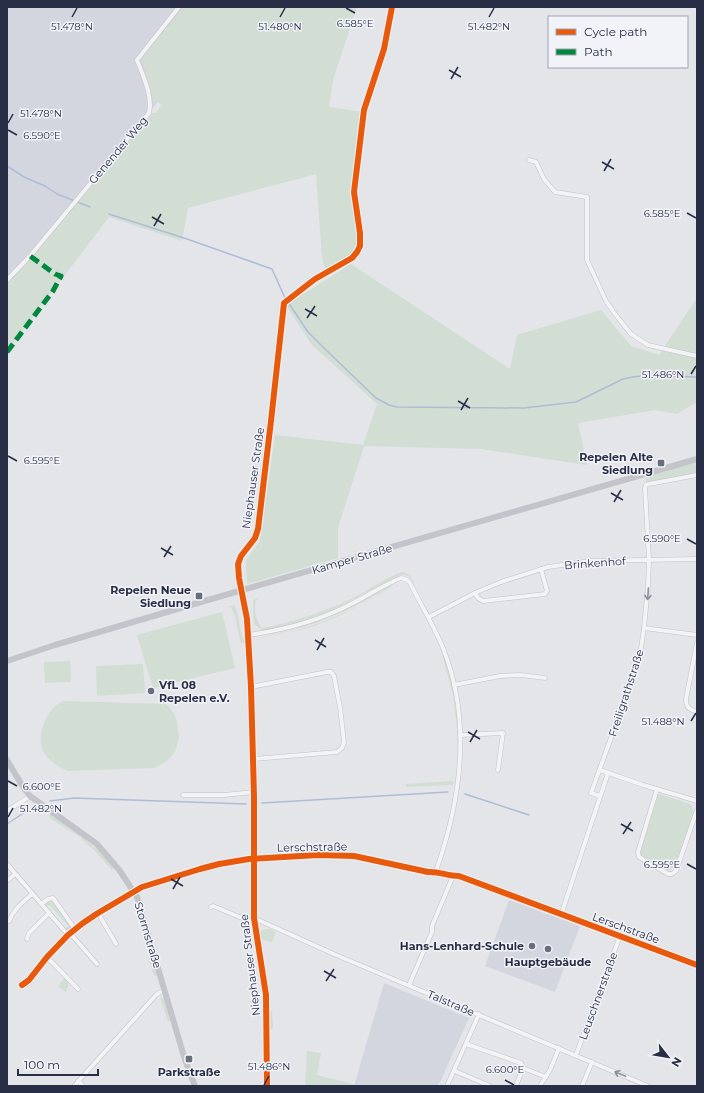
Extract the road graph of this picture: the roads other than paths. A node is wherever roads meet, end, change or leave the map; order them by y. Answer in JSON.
{"nodes":[{"id":1,"x":179,"y":7,"type":"edge"},
{"id":2,"x":392,"y":7,"type":"edge"},
{"id":3,"x":529,"y":160,"type":"dead end"},
{"id":4,"x":7,"y":280,"type":"edge"},
{"id":5,"x":697,"y":356,"type":"edge"},
{"id":6,"x":697,"y":459,"type":"edge"},
{"id":7,"x":697,"y":475,"type":"edge"},
{"id":8,"x":697,"y":559,"type":"edge"},
{"id":9,"x":649,"y":560,"type":"junction"},
{"id":10,"x":541,"y":569,"type":"junction"},
{"id":11,"x":242,"y":591,"type":"junction"},
{"id":12,"x":475,"y":593,"type":"junction"},
{"id":13,"x":429,"y":617,"type":"junction"},
{"id":14,"x":644,"y":628,"type":"junction"},
{"id":15,"x":248,"y":635,"type":"junction"},
{"id":16,"x":697,"y":635,"type":"edge"},
{"id":17,"x":697,"y":643,"type":"edge"},
{"id":18,"x":7,"y":661,"type":"edge"},
{"id":19,"x":545,"y":678,"type":"dead end"},
{"id":20,"x":454,"y":685,"type":"junction"},
{"id":21,"x":251,"y":687,"type":"junction"},
{"id":22,"x":697,"y":712,"type":"edge"},
{"id":23,"x":460,"y":735,"type":"junction"},
{"id":24,"x":253,"y":759,"type":"junction"},
{"id":25,"x":7,"y":760,"type":"edge"},
{"id":26,"x":498,"y":770,"type":"dead end"},
{"id":27,"x":600,"y":770,"type":"junction"},
{"id":28,"x":608,"y":773,"type":"junction"},
{"id":29,"x":658,"y":789,"type":"junction"},
{"id":30,"x":254,"y":792,"type":"junction"},
{"id":31,"x":183,"y":795,"type":"dead end"},
{"id":32,"x":30,"y":796,"type":"junction"},
{"id":33,"x":600,"y":796,"type":"junction"},
{"id":34,"x":697,"y":800,"type":"edge"},
{"id":35,"x":697,"y":810,"type":"edge"},
{"id":36,"x":7,"y":812,"type":"edge"},
{"id":37,"x":255,"y":859,"type":"junction"},
{"id":38,"x":7,"y":864,"type":"edge"},
{"id":39,"x":436,"y":871,"type":"junction"},
{"id":40,"x":15,"y":874,"type":"junction"},
{"id":41,"x":453,"y":876,"type":"junction"},
{"id":42,"x":7,"y":881,"type":"edge"},
{"id":43,"x":133,"y":891,"type":"junction"},
{"id":44,"x":32,"y":894,"type":"junction"},
{"id":45,"x":41,"y":904,"type":"junction"},
{"id":46,"x":211,"y":907,"type":"dead end"},
{"id":47,"x":98,"y":912,"type":"junction"},
{"id":48,"x":49,"y":913,"type":"junction"},
{"id":49,"x":561,"y":915,"type":"junction"},
{"id":50,"x":9,"y":921,"type":"dead end"},
{"id":51,"x":254,"y":921,"type":"junction"},
{"id":52,"x":75,"y":928,"type":"junction"},
{"id":53,"x":69,"y":934,"type":"junction"},
{"id":54,"x":620,"y":936,"type":"junction"},
{"id":55,"x":27,"y":939,"type":"dead end"},
{"id":56,"x":116,"y":944,"type":"dead end"},
{"id":57,"x":47,"y":957,"type":"junction"},
{"id":58,"x":97,"y":964,"type":"dead end"},
{"id":59,"x":697,"y":965,"type":"edge"},
{"id":60,"x":22,"y":985,"type":"dead end"},
{"id":61,"x":409,"y":985,"type":"junction"},
{"id":62,"x":78,"y":989,"type":"dead end"},
{"id":63,"x":164,"y":990,"type":"junction"},
{"id":64,"x":479,"y":1014,"type":"junction"},
{"id":65,"x":466,"y":1044,"type":"junction"},
{"id":66,"x":559,"y":1048,"type":"junction"},
{"id":67,"x":576,"y":1056,"type":"junction"},
{"id":68,"x":592,"y":1062,"type":"junction"},
{"id":69,"x":523,"y":1068,"type":"junction"},
{"id":70,"x":455,"y":1071,"type":"junction"},
{"id":71,"x":546,"y":1077,"type":"junction"},
{"id":72,"x":78,"y":1081,"type":"junction"},
{"id":73,"x":74,"y":1086,"type":"edge"},
{"id":74,"x":83,"y":1086,"type":"edge"},
{"id":75,"x":195,"y":1086,"type":"edge"},
{"id":76,"x":268,"y":1086,"type":"edge"},
{"id":77,"x":447,"y":1086,"type":"edge"},
{"id":78,"x":490,"y":1086,"type":"edge"},
{"id":79,"x":516,"y":1086,"type":"edge"},
{"id":80,"x":540,"y":1086,"type":"edge"},
{"id":81,"x":582,"y":1086,"type":"edge"},
{"id":82,"x":648,"y":1086,"type":"edge"}],
"edges":[{"from":1,"to":4,"type":"street","name":"Genender Weg"},
{"from":2,"to":11,"type":"street","name":"Niephauser Straße"},
{"from":3,"to":5,"type":"street"},
{"from":6,"to":11,"type":"main road","name":"Kamper Straße"},
{"from":7,"to":9,"type":"street","name":"Freiligrathstraße"},
{"from":8,"to":9,"type":"street","name":"Brinkenhof"},
{"from":9,"to":10,"type":"street","name":"Brinkenhof"},
{"from":9,"to":14,"type":"street","name":"Freiligrathstraße","one_way":true},
{"from":10,"to":12,"type":"street","name":"Brinkenhof"},
{"from":10,"to":12,"type":"street"},
{"from":11,"to":15,"type":"street","name":"Niephauser Straße"},
{"from":11,"to":18,"type":"main road","name":"Kamper Straße"},
{"from":12,"to":13,"type":"street","name":"Brinkenhof"},
{"from":13,"to":15,"type":"street"},
{"from":13,"to":20,"type":"street"},
{"from":14,"to":16,"type":"street"},
{"from":14,"to":27,"type":"street","name":"Freiligrathstraße"},
{"from":15,"to":21,"type":"street","name":"Niephauser Straße"},
{"from":17,"to":22,"type":"street"},
{"from":19,"to":20,"type":"street"},
{"from":20,"to":23,"type":"street"},
{"from":21,"to":24,"type":"street","name":"Niephauser Straße"},
{"from":21,"to":24,"type":"street"},
{"from":23,"to":26,"type":"street"},
{"from":23,"to":39,"type":"street"},
{"from":24,"to":30,"type":"street","name":"Niephauser Straße"},
{"from":25,"to":32,"type":"main road","name":"Stormstraße"},
{"from":27,"to":28,"type":"street"},
{"from":27,"to":33,"type":"street","name":"Freiligrathstraße"},
{"from":28,"to":29,"type":"street"},
{"from":28,"to":33,"type":"street"},
{"from":29,"to":34,"type":"street"},
{"from":29,"to":35,"type":"street"},
{"from":30,"to":31,"type":"street"},
{"from":30,"to":37,"type":"street","name":"Niephauser Straße"},
{"from":32,"to":36,"type":"street"},
{"from":32,"to":43,"type":"main road","name":"Stormstraße"},
{"from":33,"to":49,"type":"street"},
{"from":37,"to":39,"type":"street","name":"Lerschstraße"},
{"from":37,"to":43,"type":"street","name":"Lerschstraße"},
{"from":37,"to":51,"type":"street","name":"Niephauser Straße"},
{"from":38,"to":40,"type":"street"},
{"from":39,"to":41,"type":"street","name":"Lerschstraße"},
{"from":40,"to":42,"type":"street"},
{"from":40,"to":44,"type":"street"},
{"from":41,"to":49,"type":"street","name":"Lerschstraße"},
{"from":41,"to":61,"type":"street"},
{"from":43,"to":47,"type":"street","name":"Lerschstraße"},
{"from":43,"to":63,"type":"main road","name":"Stormstraße"},
{"from":44,"to":45,"type":"street"},
{"from":44,"to":50,"type":"street"},
{"from":45,"to":48,"type":"street"},
{"from":45,"to":52,"type":"street"},
{"from":46,"to":51,"type":"street","name":"Niephauser Straße"},
{"from":47,"to":52,"type":"street","name":"Lerschstraße"},
{"from":47,"to":56,"type":"street"},
{"from":48,"to":53,"type":"street"},
{"from":48,"to":55,"type":"street"},
{"from":49,"to":54,"type":"street","name":"Lerschstraße"},
{"from":51,"to":61,"type":"street","name":"Talstraße"},
{"from":51,"to":76,"type":"street","name":"Niephauser Straße"},
{"from":52,"to":53,"type":"street","name":"Lerschstraße"},
{"from":53,"to":57,"type":"street","name":"Lerschstraße"},
{"from":53,"to":58,"type":"street"},
{"from":54,"to":59,"type":"street","name":"Lerschstraße"},
{"from":54,"to":67,"type":"street","name":"Leuschnerstraße"},
{"from":57,"to":60,"type":"street","name":"Lerschstraße"},
{"from":57,"to":62,"type":"street"},
{"from":61,"to":64,"type":"street","name":"Talstraße"},
{"from":63,"to":72,"type":"street"},
{"from":63,"to":75,"type":"main road","name":"Stormstraße"},
{"from":64,"to":65,"type":"street"},
{"from":64,"to":66,"type":"street","name":"Talstraße"},
{"from":65,"to":69,"type":"street"},
{"from":65,"to":70,"type":"street"},
{"from":66,"to":67,"type":"street","name":"Talstraße"},
{"from":66,"to":71,"type":"street"},
{"from":67,"to":68,"type":"street","name":"Talstraße"},
{"from":68,"to":81,"type":"street"},
{"from":82,"to":68,"type":"street","name":"Talstraße","one_way":true},
{"from":69,"to":71,"type":"street"},
{"from":69,"to":79,"type":"street"},
{"from":70,"to":77,"type":"street"},
{"from":70,"to":78,"type":"street"},
{"from":71,"to":80,"type":"street"},
{"from":72,"to":73,"type":"street"},
{"from":72,"to":74,"type":"street"}]}
